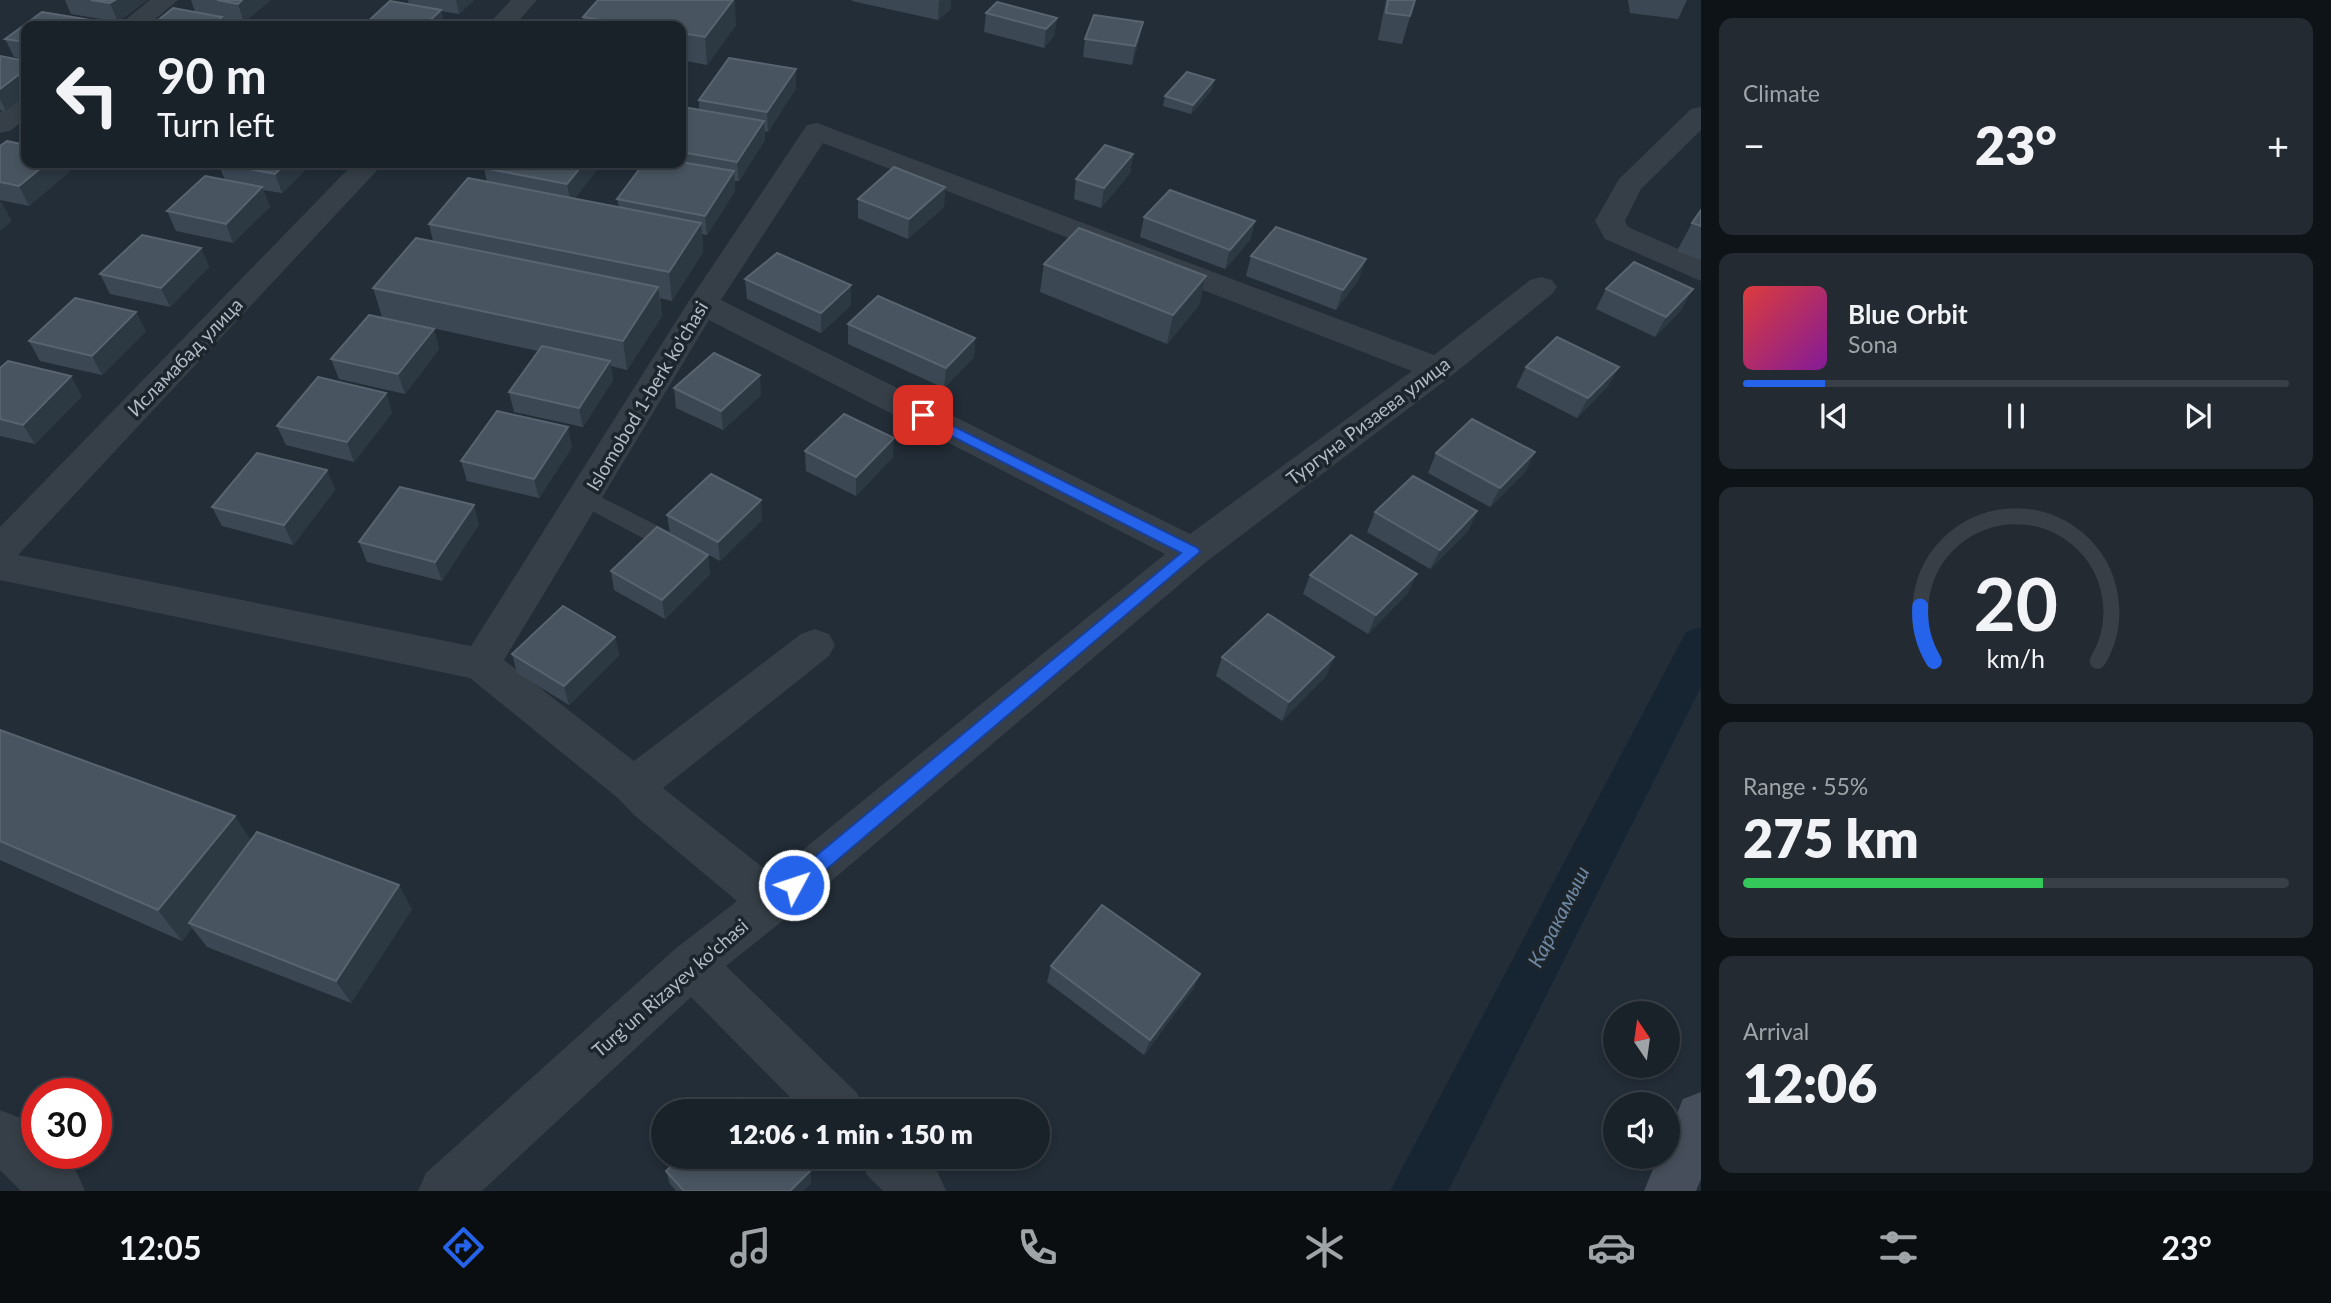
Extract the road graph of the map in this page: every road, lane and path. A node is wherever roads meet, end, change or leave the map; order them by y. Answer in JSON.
{"nodes":[{"id":1,"x":166,"y":0,"type":"edge"},
{"id":2,"x":525,"y":0,"type":"edge"},
{"id":3,"x":138,"y":21,"type":"edge"},
{"id":4,"x":505,"y":21,"type":"edge"},
{"id":5,"x":21,"y":110,"type":"edge"},
{"id":6,"x":1701,"y":115,"type":"edge"},
{"id":7,"x":0,"y":125,"type":"edge"},
{"id":8,"x":365,"y":168,"type":"edge"},
{"id":9,"x":1701,"y":271,"type":"edge"},
{"id":10,"x":1541,"y":287,"type":"dead end"},
{"id":11,"x":703,"y":304,"type":"junction"},
{"id":12,"x":1438,"y":369,"type":"junction"},
{"id":13,"x":586,"y":497,"type":"junction"},
{"id":14,"x":662,"y":538,"type":"edge"},
{"id":15,"x":0,"y":551,"type":"edge"},
{"id":16,"x":1193,"y":552,"type":"junction"},
{"id":17,"x":0,"y":566,"type":"edge"},
{"id":18,"x":815,"y":645,"type":"dead end"},
{"id":19,"x":481,"y":664,"type":"junction"},
{"id":20,"x":634,"y":786,"type":"junction"},
{"id":21,"x":771,"y":901,"type":"junction"},
{"id":22,"x":692,"y":965,"type":"junction"},
{"id":23,"x":827,"y":1099,"type":"edge"},
{"id":24,"x":1701,"y":1117,"type":"edge"},
{"id":25,"x":0,"y":1135,"type":"edge"},
{"id":26,"x":897,"y":1169,"type":"edge"},
{"id":27,"x":59,"y":1191,"type":"edge"},
{"id":28,"x":444,"y":1191,"type":"edge"},
{"id":29,"x":920,"y":1191,"type":"edge"},
{"id":30,"x":1670,"y":1191,"type":"edge"}],
"edges":[{"from":1,"to":3,"type":"street"},
{"from":2,"to":4,"type":"street"},
{"from":5,"to":7,"type":"street"},
{"from":6,"to":9,"type":"street"},
{"from":8,"to":15,"type":"street","name":"Исламабад улица"},
{"from":10,"to":12,"type":"street","name":"Тургуна Ризаева улица"},
{"from":11,"to":12,"type":"street","name":"Islomobod 1-berk ko'chasi"},
{"from":11,"to":13,"type":"street","name":"Islomobod 1-berk ko'chasi"},
{"from":11,"to":16,"type":"street"},
{"from":12,"to":16,"type":"street","name":"Тургуна Ризаева улица"},
{"from":13,"to":14,"type":"lane"},
{"from":13,"to":19,"type":"street","name":"Islomobod 1-berk ko'chasi"},
{"from":16,"to":21,"type":"street","name":"Turg'un Rizayev ko'chasi"},
{"from":17,"to":19,"type":"street"},
{"from":18,"to":20,"type":"street"},
{"from":19,"to":20,"type":"street"},
{"from":20,"to":21,"type":"street"},
{"from":21,"to":22,"type":"street","name":"Turg'un Rizayev ko'chasi"},
{"from":22,"to":23,"type":"street"},
{"from":22,"to":28,"type":"street","name":"Turg'un Rizayev ko'chasi"},
{"from":24,"to":30,"type":"main road"},
{"from":25,"to":27,"type":"street"},
{"from":26,"to":29,"type":"street"}]}
